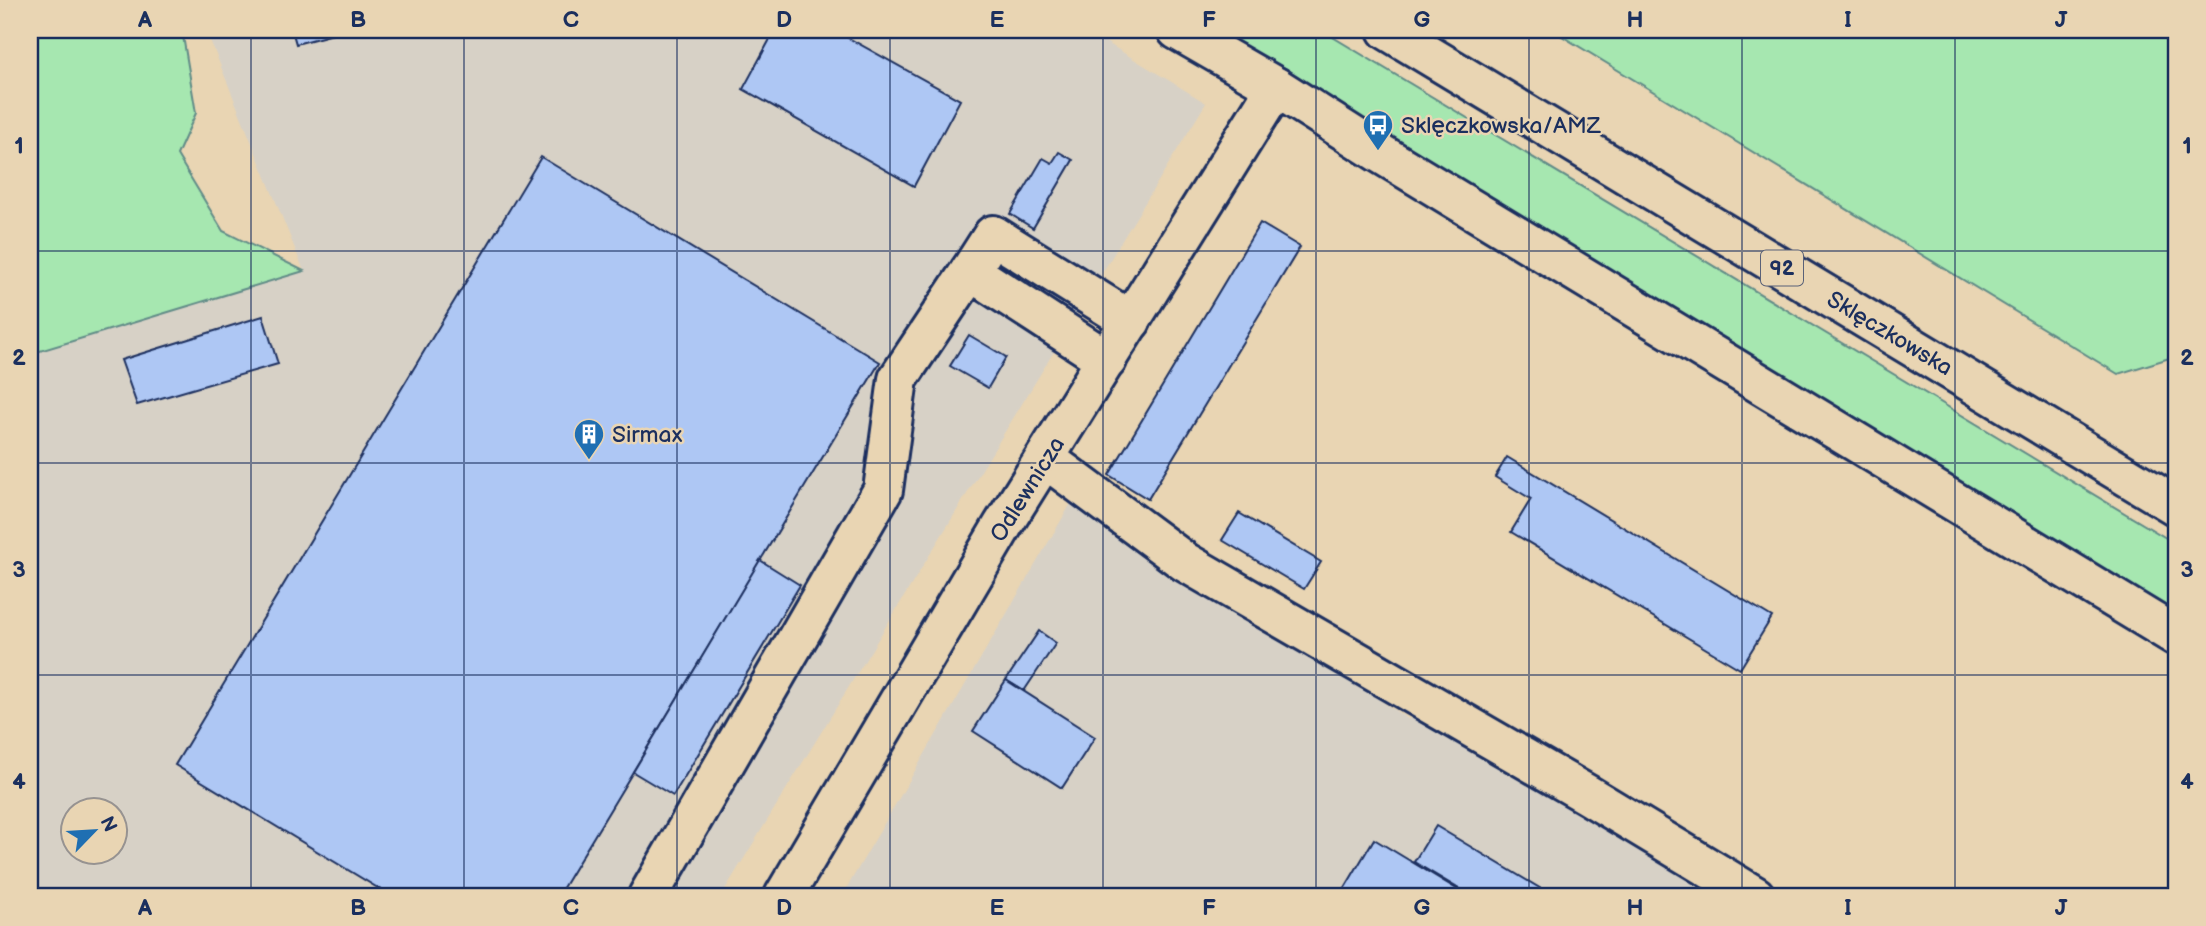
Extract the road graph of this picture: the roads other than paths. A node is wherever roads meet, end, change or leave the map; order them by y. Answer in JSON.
{"nodes":[{"id":1,"x":1177,"y":30,"type":"edge"},
{"id":2,"x":1387,"y":30,"type":"edge"},
{"id":3,"x":1276,"y":87,"type":"junction"},
{"id":4,"x":970,"y":271,"type":"junction"},
{"id":5,"x":1131,"y":321,"type":"junction"},
{"id":6,"x":1107,"y":360,"type":"junction"},
{"id":7,"x":1046,"y":459,"type":"junction"},
{"id":8,"x":2176,"y":506,"type":"edge"},
{"id":9,"x":2176,"y":636,"type":"edge"},
{"id":10,"x":648,"y":896,"type":"edge"},
{"id":11,"x":784,"y":896,"type":"edge"},
{"id":12,"x":1755,"y":896,"type":"edge"}],
"edges":[{"from":1,"to":3,"type":"street"},
{"from":2,"to":8,"type":"street","name":"Sklęczkowska","number":"92"},
{"from":3,"to":5,"type":"street","name":"Odlewnicza"},
{"from":3,"to":9,"type":"street"},
{"from":4,"to":5,"type":"street"},
{"from":4,"to":6,"type":"street"},
{"from":4,"to":10,"type":"street"},
{"from":5,"to":6,"type":"street","name":"Odlewnicza"},
{"from":6,"to":7,"type":"street","name":"Odlewnicza"},
{"from":7,"to":11,"type":"street","name":"Odlewnicza"},
{"from":7,"to":12,"type":"street"}]}
